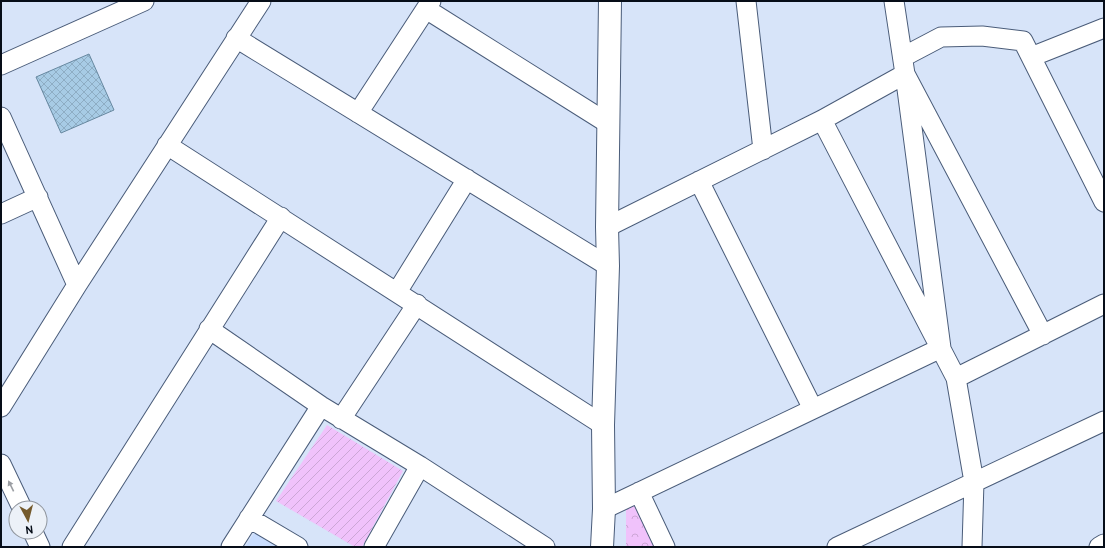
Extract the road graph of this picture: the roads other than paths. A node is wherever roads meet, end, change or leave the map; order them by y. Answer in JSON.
{"nodes":[{"id":1,"x":144,"y":1,"type":"edge"},
{"id":2,"x":261,"y":1,"type":"edge"},
{"id":3,"x":610,"y":1,"type":"edge"},
{"id":4,"x":746,"y":1,"type":"edge"},
{"id":5,"x":894,"y":1,"type":"edge"},
{"id":6,"x":429,"y":5,"type":"edge"},
{"id":7,"x":1104,"y":28,"type":"edge"},
{"id":8,"x":236,"y":38,"type":"junction"},
{"id":9,"x":1027,"y":49,"type":"junction"},
{"id":10,"x":1,"y":65,"type":"edge"},
{"id":11,"x":904,"y":66,"type":"junction"},
{"id":12,"x":358,"y":113,"type":"junction"},
{"id":13,"x":1,"y":117,"type":"edge"},
{"id":14,"x":822,"y":120,"type":"junction"},
{"id":15,"x":609,"y":124,"type":"junction"},
{"id":16,"x":167,"y":145,"type":"junction"},
{"id":17,"x":763,"y":150,"type":"junction"},
{"id":18,"x":467,"y":179,"type":"junction"},
{"id":19,"x":699,"y":181,"type":"junction"},
{"id":20,"x":1103,"y":195,"type":"edge"},
{"id":21,"x":38,"y":197,"type":"junction"},
{"id":22,"x":1,"y":214,"type":"edge"},
{"id":23,"x":281,"y":217,"type":"junction"},
{"id":24,"x":607,"y":227,"type":"junction"},
{"id":25,"x":608,"y":266,"type":"junction"},
{"id":26,"x":77,"y":285,"type":"junction"},
{"id":27,"x":397,"y":292,"type":"junction"},
{"id":28,"x":417,"y":304,"type":"junction"},
{"id":29,"x":1104,"y":304,"type":"edge"},
{"id":30,"x":209,"y":329,"type":"junction"},
{"id":31,"x":1043,"y":335,"type":"junction"},
{"id":32,"x":940,"y":348,"type":"junction"},
{"id":33,"x":956,"y":378,"type":"junction"},
{"id":34,"x":321,"y":406,"type":"junction"},
{"id":35,"x":1,"y":407,"type":"edge"},
{"id":36,"x":813,"y":409,"type":"junction"},
{"id":37,"x":341,"y":419,"type":"junction"},
{"id":38,"x":1104,"y":421,"type":"edge"},
{"id":39,"x":603,"y":425,"type":"junction"},
{"id":40,"x":1,"y":464,"type":"edge"},
{"id":41,"x":420,"y":466,"type":"junction"},
{"id":42,"x":974,"y":482,"type":"junction"},
{"id":43,"x":639,"y":492,"type":"junction"},
{"id":44,"x":18,"y":500,"type":"edge"},
{"id":45,"x":604,"y":509,"type":"junction"},
{"id":46,"x":249,"y":518,"type":"junction"},
{"id":47,"x":1104,"y":544,"type":"edge"},
{"id":48,"x":72,"y":547,"type":"edge"},
{"id":49,"x":230,"y":547,"type":"edge"},
{"id":50,"x":298,"y":547,"type":"edge"},
{"id":51,"x":374,"y":547,"type":"edge"},
{"id":52,"x":545,"y":547,"type":"edge"},
{"id":53,"x":602,"y":547,"type":"edge"},
{"id":54,"x":665,"y":547,"type":"edge"},
{"id":55,"x":837,"y":547,"type":"edge"},
{"id":56,"x":972,"y":547,"type":"edge"},
{"id":57,"x":1099,"y":547,"type":"edge"}],
"edges":[{"from":1,"to":10,"type":"street"},
{"from":2,"to":8,"type":"street"},
{"from":3,"to":15,"type":"main road"},
{"from":4,"to":17,"type":"street"},
{"from":5,"to":11,"type":"street"},
{"from":6,"to":12,"type":"street"},
{"from":6,"to":15,"type":"street"},
{"from":7,"to":9,"type":"street"},
{"from":8,"to":12,"type":"street"},
{"from":8,"to":16,"type":"street"},
{"from":9,"to":11,"type":"street"},
{"from":9,"to":20,"type":"street"},
{"from":11,"to":14,"type":"street"},
{"from":11,"to":31,"type":"street"},
{"from":11,"to":32,"type":"street"},
{"from":12,"to":18,"type":"street"},
{"from":13,"to":21,"type":"street"},
{"from":14,"to":17,"type":"street"},
{"from":14,"to":32,"type":"street"},
{"from":15,"to":24,"type":"main road"},
{"from":16,"to":23,"type":"street"},
{"from":16,"to":26,"type":"street"},
{"from":17,"to":19,"type":"street"},
{"from":18,"to":25,"type":"street"},
{"from":18,"to":27,"type":"street"},
{"from":19,"to":24,"type":"street"},
{"from":19,"to":36,"type":"street"},
{"from":21,"to":22,"type":"street"},
{"from":21,"to":26,"type":"street"},
{"from":23,"to":27,"type":"street"},
{"from":23,"to":30,"type":"street"},
{"from":24,"to":25,"type":"main road"},
{"from":25,"to":39,"type":"main road"},
{"from":26,"to":35,"type":"street"},
{"from":27,"to":28,"type":"street"},
{"from":28,"to":37,"type":"street"},
{"from":28,"to":39,"type":"street"},
{"from":29,"to":31,"type":"street"},
{"from":30,"to":34,"type":"street"},
{"from":30,"to":48,"type":"street"},
{"from":31,"to":33,"type":"street"},
{"from":32,"to":33,"type":"street"},
{"from":32,"to":36,"type":"street"},
{"from":33,"to":42,"type":"street"},
{"from":34,"to":37,"type":"street"},
{"from":34,"to":46,"type":"street"},
{"from":36,"to":43,"type":"street"},
{"from":37,"to":41,"type":"street"},
{"from":38,"to":42,"type":"street"},
{"from":39,"to":45,"type":"main road"},
{"from":44,"to":40,"type":"street","one_way":true},
{"from":41,"to":51,"type":"street"},
{"from":41,"to":52,"type":"street"},
{"from":42,"to":55,"type":"street"},
{"from":42,"to":56,"type":"street"},
{"from":43,"to":45,"type":"street"},
{"from":43,"to":54,"type":"street"},
{"from":45,"to":53,"type":"main road"},
{"from":46,"to":49,"type":"street"},
{"from":46,"to":50,"type":"street"},
{"from":47,"to":57,"type":"street"}]}
